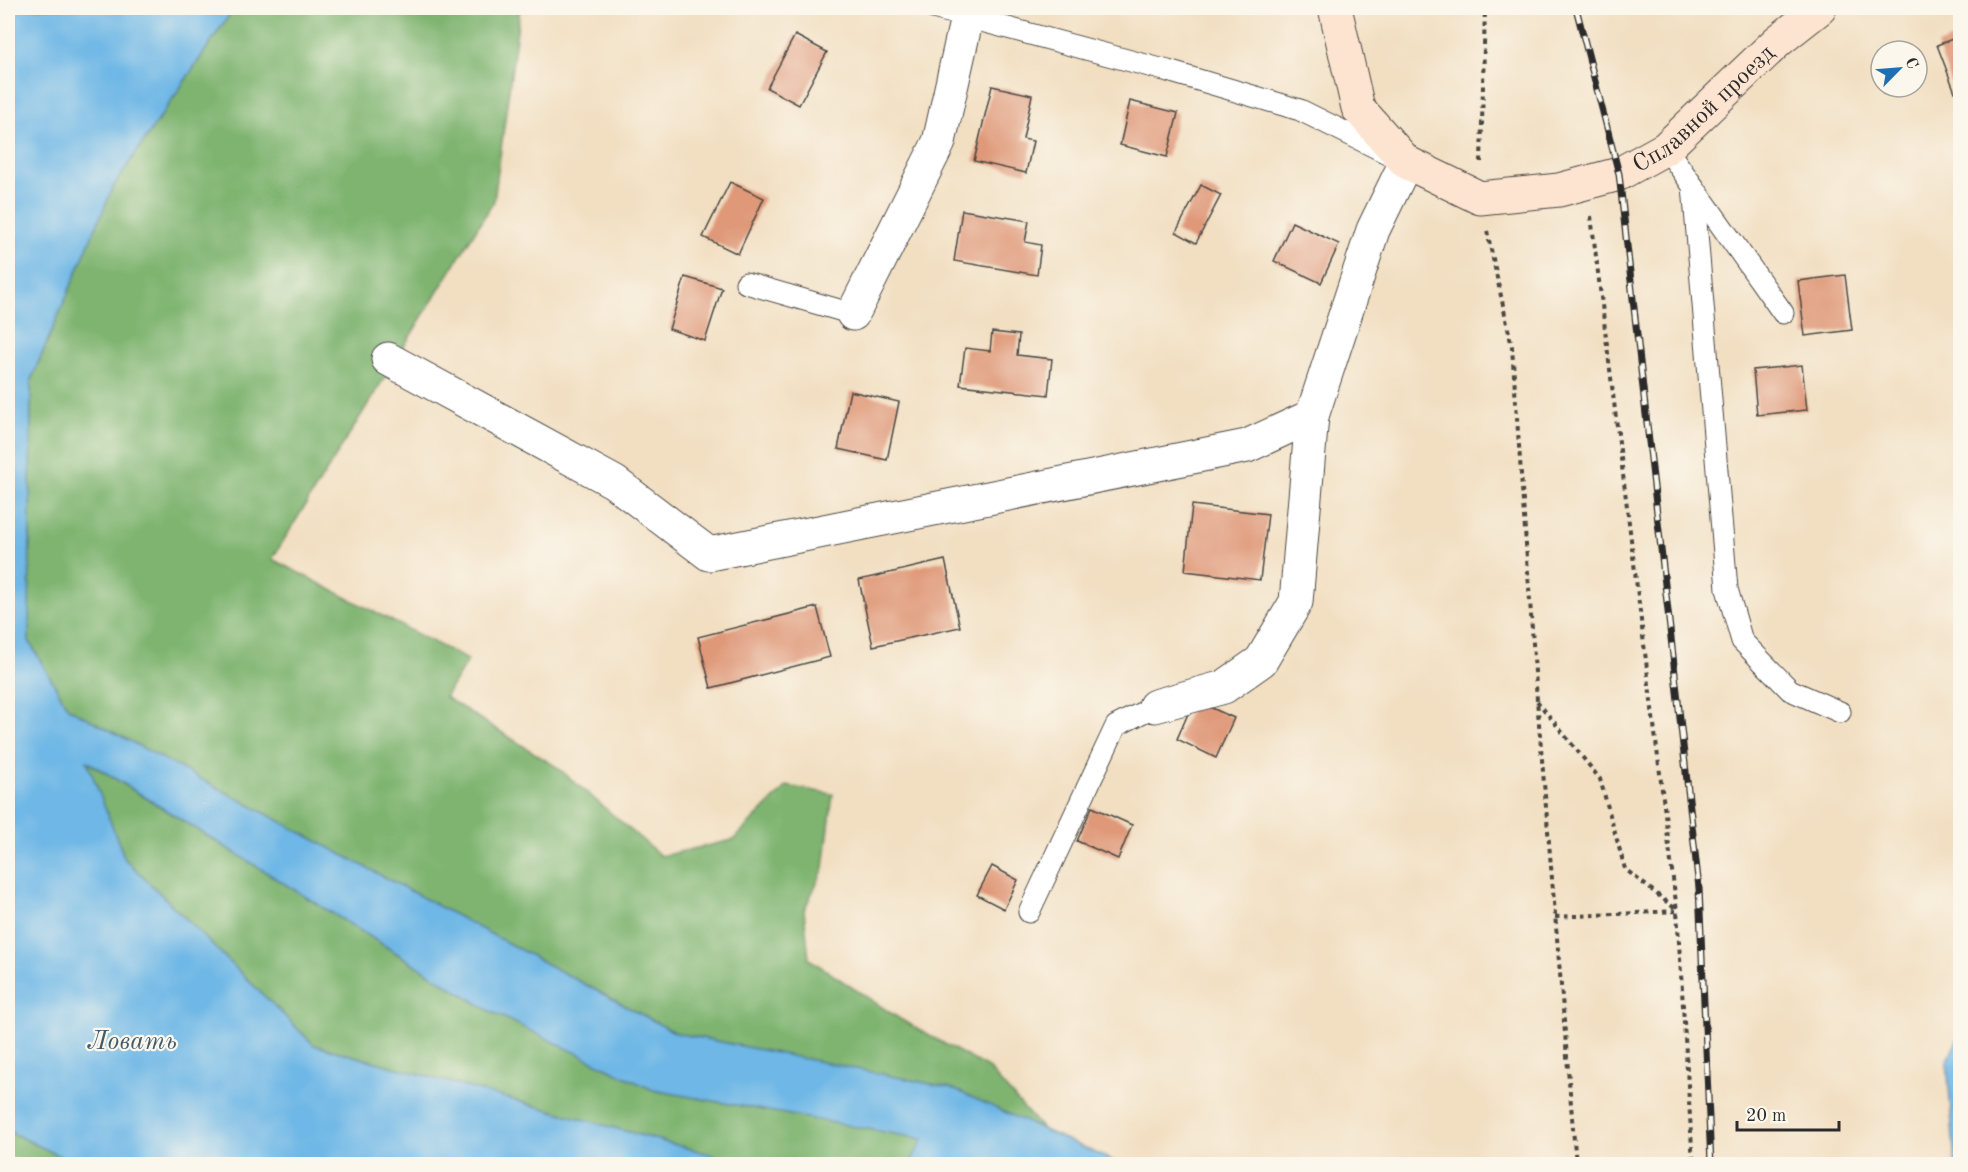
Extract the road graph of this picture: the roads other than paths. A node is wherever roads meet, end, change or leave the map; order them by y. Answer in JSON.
{"nodes":[{"id":1,"x":933,"y":8,"type":"edge"},
{"id":2,"x":1335,"y":8,"type":"edge"},
{"id":3,"x":1820,"y":8,"type":"edge"},
{"id":4,"x":968,"y":12,"type":"edge"},
{"id":5,"x":1666,"y":148,"type":"junction"},
{"id":6,"x":1406,"y":162,"type":"junction"},
{"id":7,"x":1693,"y":186,"type":"junction"},
{"id":8,"x":746,"y":283,"type":"dead end"},
{"id":9,"x":1783,"y":313,"type":"dead end"},
{"id":10,"x":853,"y":314,"type":"joint"},
{"id":11,"x":388,"y":359,"type":"dead end"},
{"id":12,"x":1312,"y":416,"type":"junction"},
{"id":13,"x":1155,"y":706,"type":"joint"},
{"id":14,"x":1840,"y":712,"type":"dead end"},
{"id":15,"x":1029,"y":912,"type":"dead end"}],
"edges":[{"from":1,"to":4,"type":"lane"},
{"from":2,"to":6,"type":"street"},
{"from":3,"to":5,"type":"street","name":"Сплавной проезд"},
{"from":4,"to":6,"type":"lane"},
{"from":4,"to":10,"type":"street"},
{"from":5,"to":6,"type":"street","name":"Сплавной проезд"},
{"from":5,"to":7,"type":"lane"},
{"from":6,"to":12,"type":"street"},
{"from":7,"to":9,"type":"lane"},
{"from":7,"to":14,"type":"lane"},
{"from":8,"to":10,"type":"lane"},
{"from":11,"to":12,"type":"street"},
{"from":12,"to":13,"type":"street"},
{"from":13,"to":15,"type":"lane"}]}
